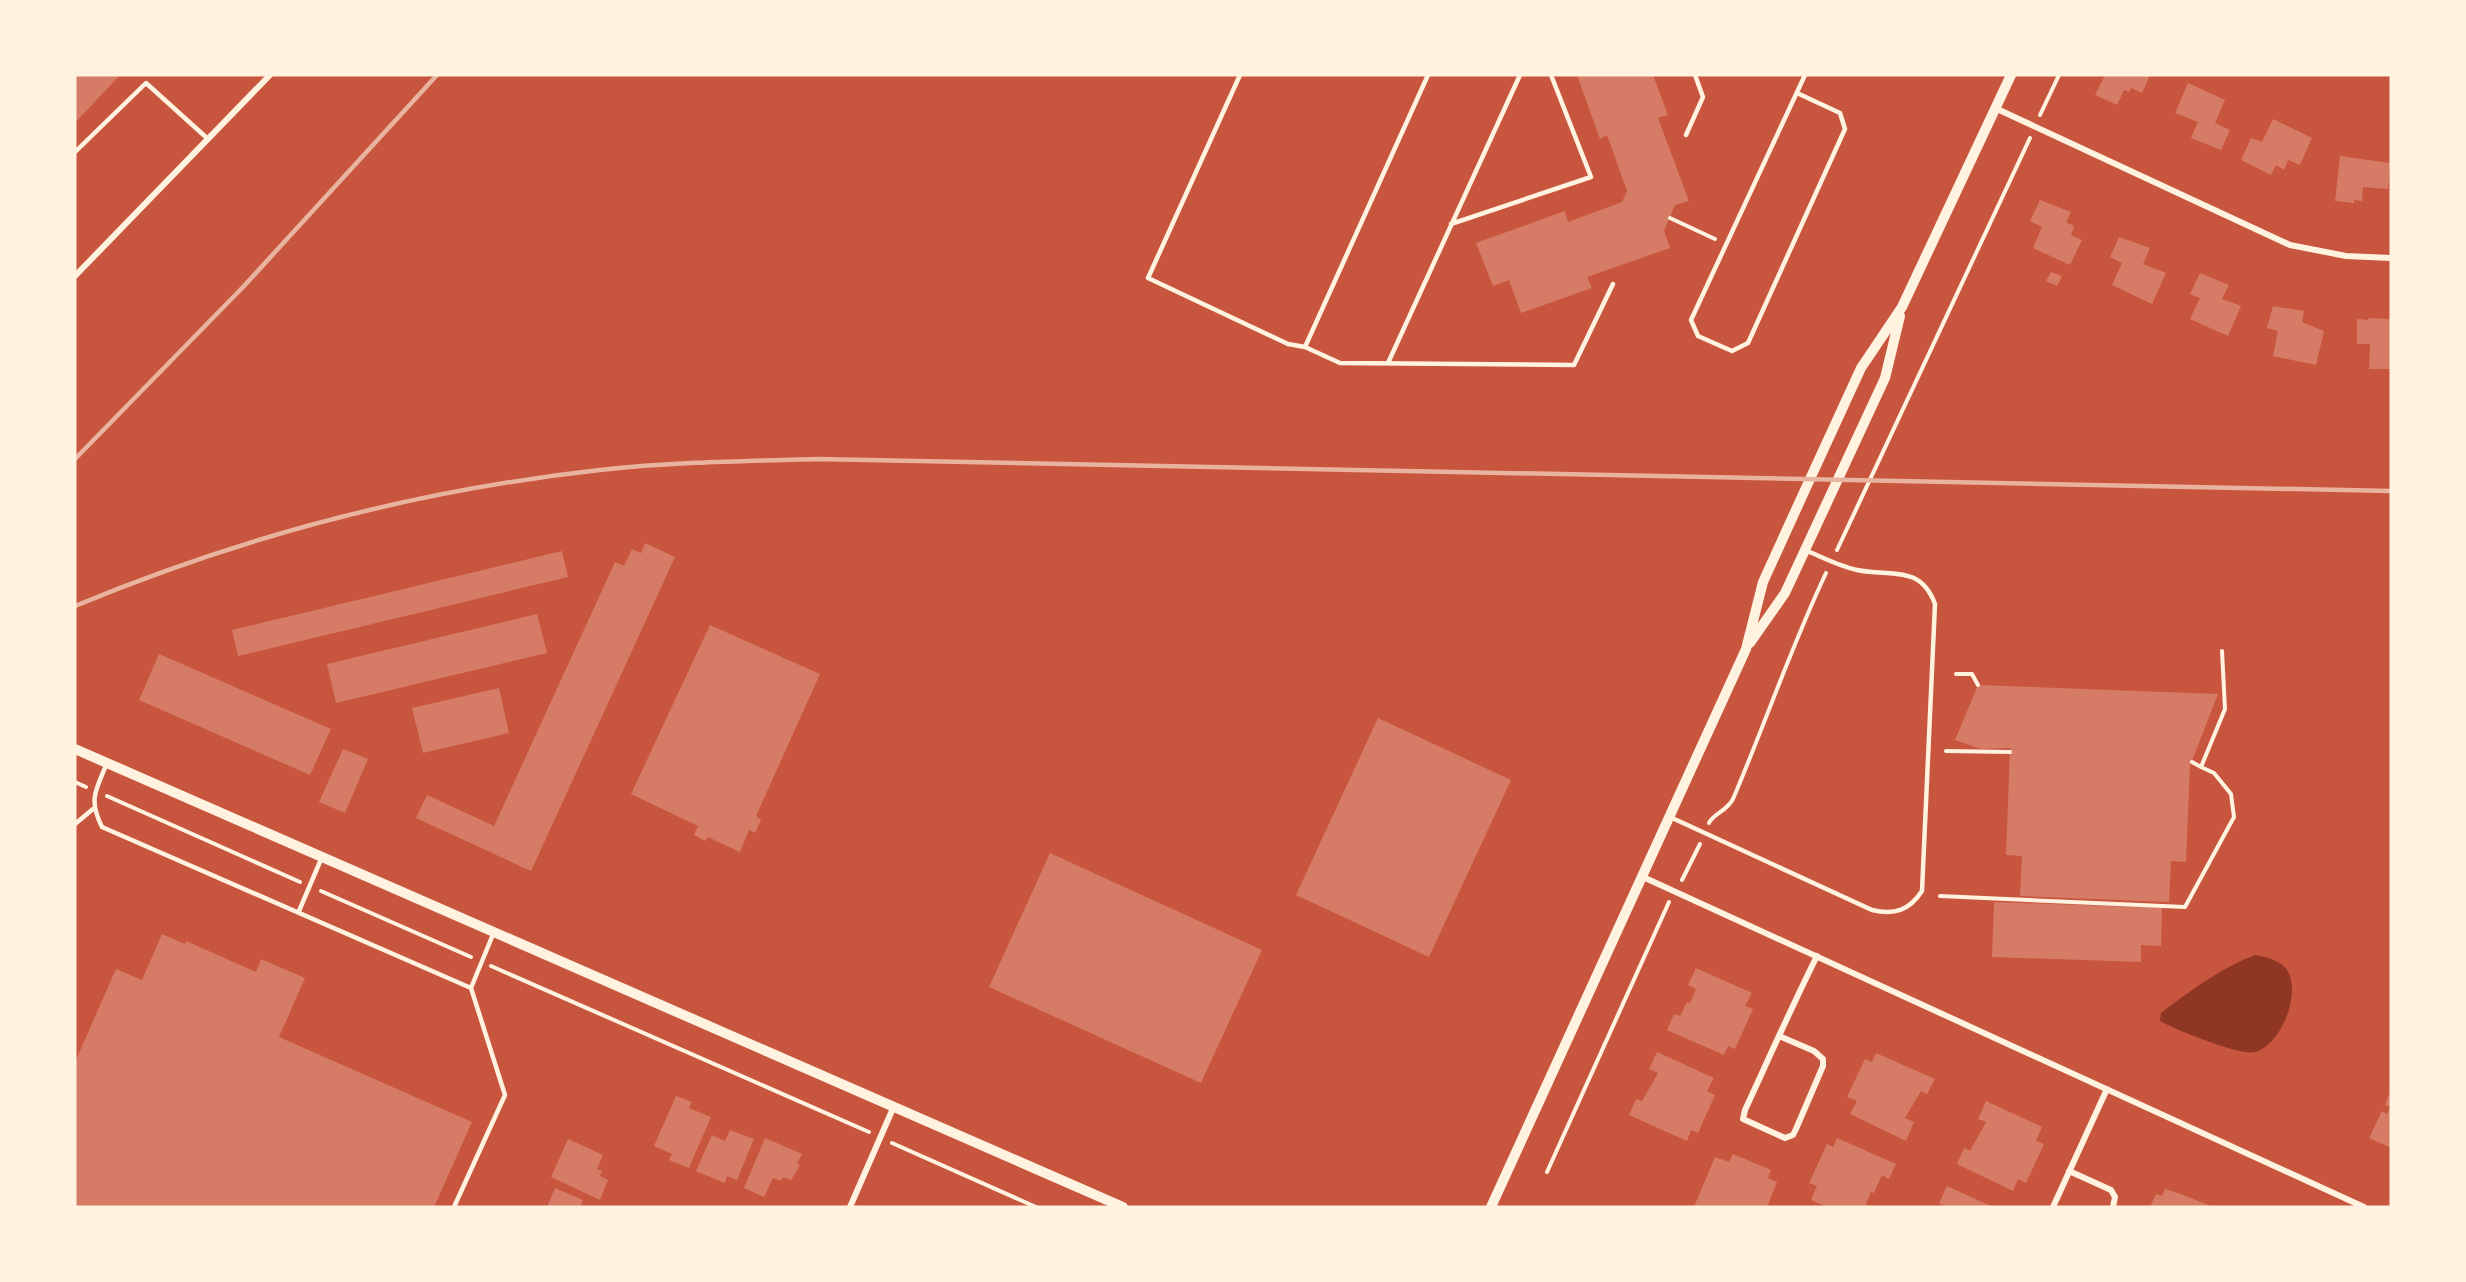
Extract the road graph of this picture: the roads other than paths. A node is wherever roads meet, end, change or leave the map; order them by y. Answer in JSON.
{"nodes":[{"id":1,"x":270,"y":75,"type":"edge"},
{"id":2,"x":1240,"y":75,"type":"edge"},
{"id":3,"x":1428,"y":75,"type":"edge"},
{"id":4,"x":1520,"y":75,"type":"edge"},
{"id":5,"x":1551,"y":75,"type":"edge"},
{"id":6,"x":1695,"y":75,"type":"edge"},
{"id":7,"x":1805,"y":75,"type":"edge"},
{"id":8,"x":2011,"y":75,"type":"edge"},
{"id":9,"x":1797,"y":93,"type":"junction"},
{"id":10,"x":1995,"y":108,"type":"junction"},
{"id":11,"x":1686,"y":135,"type":"dead end"},
{"id":12,"x":208,"y":139,"type":"junction"},
{"id":13,"x":75,"y":152,"type":"edge"},
{"id":14,"x":1451,"y":224,"type":"junction"},
{"id":15,"x":2391,"y":258,"type":"edge"},
{"id":16,"x":75,"y":276,"type":"edge"},
{"id":17,"x":1614,"y":284,"type":"dead end"},
{"id":18,"x":1902,"y":306,"type":"junction"},
{"id":19,"x":1305,"y":346,"type":"junction"},
{"id":20,"x":1388,"y":363,"type":"junction"},
{"id":21,"x":1805,"y":550,"type":"junction"},
{"id":22,"x":1746,"y":649,"type":"junction"},
{"id":23,"x":75,"y":749,"type":"edge"},
{"id":24,"x":108,"y":763,"type":"junction"},
{"id":25,"x":93,"y":809,"type":"junction"},
{"id":26,"x":1670,"y":817,"type":"junction"},
{"id":27,"x":75,"y":824,"type":"edge"},
{"id":28,"x":322,"y":857,"type":"junction"},
{"id":29,"x":1643,"y":878,"type":"junction"},
{"id":30,"x":299,"y":911,"type":"junction"},
{"id":31,"x":494,"y":931,"type":"junction"},
{"id":32,"x":1817,"y":956,"type":"junction"},
{"id":33,"x":471,"y":988,"type":"junction"},
{"id":34,"x":1779,"y":1035,"type":"junction"},
{"id":35,"x":2107,"y":1089,"type":"junction"},
{"id":36,"x":894,"y":1105,"type":"junction"},
{"id":37,"x":2069,"y":1171,"type":"junction"},
{"id":38,"x":454,"y":1207,"type":"edge"},
{"id":39,"x":850,"y":1207,"type":"edge"},
{"id":40,"x":1123,"y":1207,"type":"edge"},
{"id":41,"x":1491,"y":1207,"type":"edge"},
{"id":42,"x":2053,"y":1207,"type":"edge"},
{"id":43,"x":2114,"y":1207,"type":"edge"},
{"id":44,"x":2364,"y":1207,"type":"edge"}],
"edges":[{"from":1,"to":12,"type":"street"},
{"from":2,"to":19,"type":"lane"},
{"from":3,"to":19,"type":"lane"},
{"from":4,"to":14,"type":"lane"},
{"from":5,"to":14,"type":"lane"},
{"from":6,"to":11,"type":"lane"},
{"from":7,"to":9,"type":"lane"},
{"from":8,"to":10,"type":"street"},
{"from":9,"to":9,"type":"lane"},
{"from":10,"to":15,"type":"street"},
{"from":10,"to":18,"type":"street"},
{"from":12,"to":13,"type":"lane"},
{"from":12,"to":16,"type":"street"},
{"from":14,"to":20,"type":"lane"},
{"from":17,"to":20,"type":"lane"},
{"from":18,"to":21,"type":"street"},
{"from":18,"to":22,"type":"street"},
{"from":19,"to":20,"type":"lane"},
{"from":21,"to":22,"type":"street"},
{"from":21,"to":26,"type":"lane"},
{"from":22,"to":26,"type":"street"},
{"from":23,"to":24,"type":"street"},
{"from":24,"to":25,"type":"lane"},
{"from":24,"to":28,"type":"street"},
{"from":25,"to":27,"type":"lane"},
{"from":25,"to":30,"type":"lane"},
{"from":26,"to":29,"type":"street"},
{"from":28,"to":30,"type":"lane"},
{"from":28,"to":31,"type":"street"},
{"from":29,"to":32,"type":"street"},
{"from":29,"to":41,"type":"street"},
{"from":30,"to":33,"type":"lane"},
{"from":31,"to":33,"type":"lane"},
{"from":31,"to":36,"type":"street"},
{"from":32,"to":34,"type":"street"},
{"from":32,"to":35,"type":"street"},
{"from":33,"to":38,"type":"lane"},
{"from":34,"to":34,"type":"street"},
{"from":35,"to":37,"type":"street"},
{"from":35,"to":44,"type":"street"},
{"from":36,"to":39,"type":"street"},
{"from":36,"to":40,"type":"street"},
{"from":37,"to":42,"type":"street"},
{"from":37,"to":43,"type":"street"}]}
